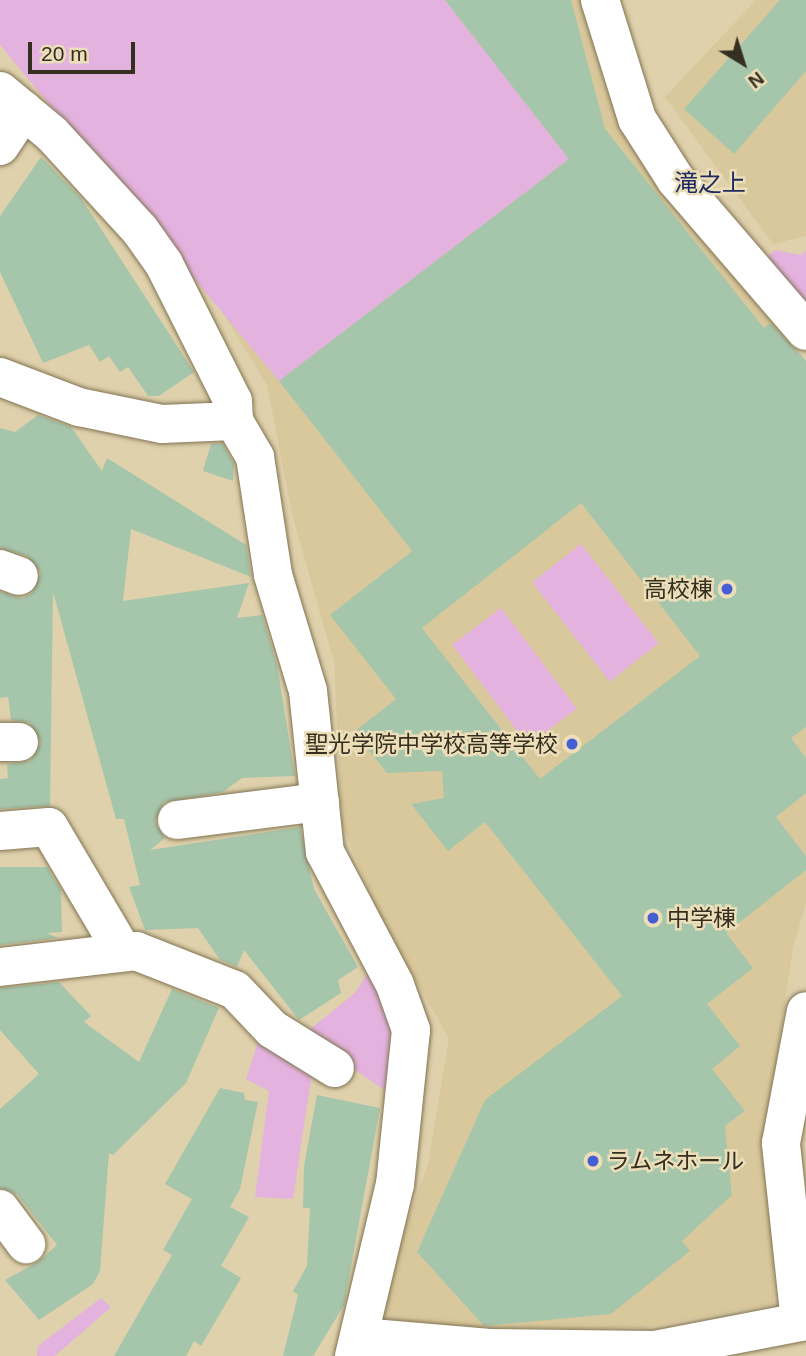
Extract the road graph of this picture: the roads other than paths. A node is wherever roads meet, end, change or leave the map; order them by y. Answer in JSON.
{"nodes":[{"id":1,"x":600,"y":0,"type":"edge"},
{"id":2,"x":12,"y":101,"type":"edge"},
{"id":3,"x":0,"y":146,"type":"edge"},
{"id":4,"x":806,"y":331,"type":"edge"},
{"id":5,"x":0,"y":377,"type":"edge"},
{"id":6,"x":234,"y":421,"type":"junction"},
{"id":7,"x":320,"y":802,"type":"junction"},
{"id":8,"x":177,"y":820,"type":"dead end"},
{"id":9,"x":0,"y":831,"type":"edge"},
{"id":10,"x":123,"y":952,"type":"junction"},
{"id":11,"x":0,"y":967,"type":"edge"},
{"id":12,"x":806,"y":1011,"type":"edge"},
{"id":13,"x":335,"y":1068,"type":"dead end"},
{"id":14,"x":782,"y":1143,"type":"junction"},
{"id":15,"x":0,"y":1209,"type":"edge"},
{"id":16,"x":806,"y":1242,"type":"edge"},
{"id":17,"x":26,"y":1244,"type":"dead end"},
{"id":18,"x":357,"y":1346,"type":"edge"},
{"id":19,"x":643,"y":1353,"type":"edge"}],
"edges":[{"from":1,"to":4,"type":"street"},
{"from":2,"to":3,"type":"street"},
{"from":2,"to":6,"type":"street"},
{"from":5,"to":6,"type":"street"},
{"from":6,"to":7,"type":"street"},
{"from":7,"to":8,"type":"street"},
{"from":7,"to":18,"type":"street"},
{"from":9,"to":10,"type":"street"},
{"from":10,"to":11,"type":"street"},
{"from":10,"to":13,"type":"street"},
{"from":12,"to":14,"type":"street"},
{"from":14,"to":16,"type":"street"},
{"from":14,"to":19,"type":"street"},
{"from":15,"to":17,"type":"street"},
{"from":18,"to":19,"type":"street"}]}
